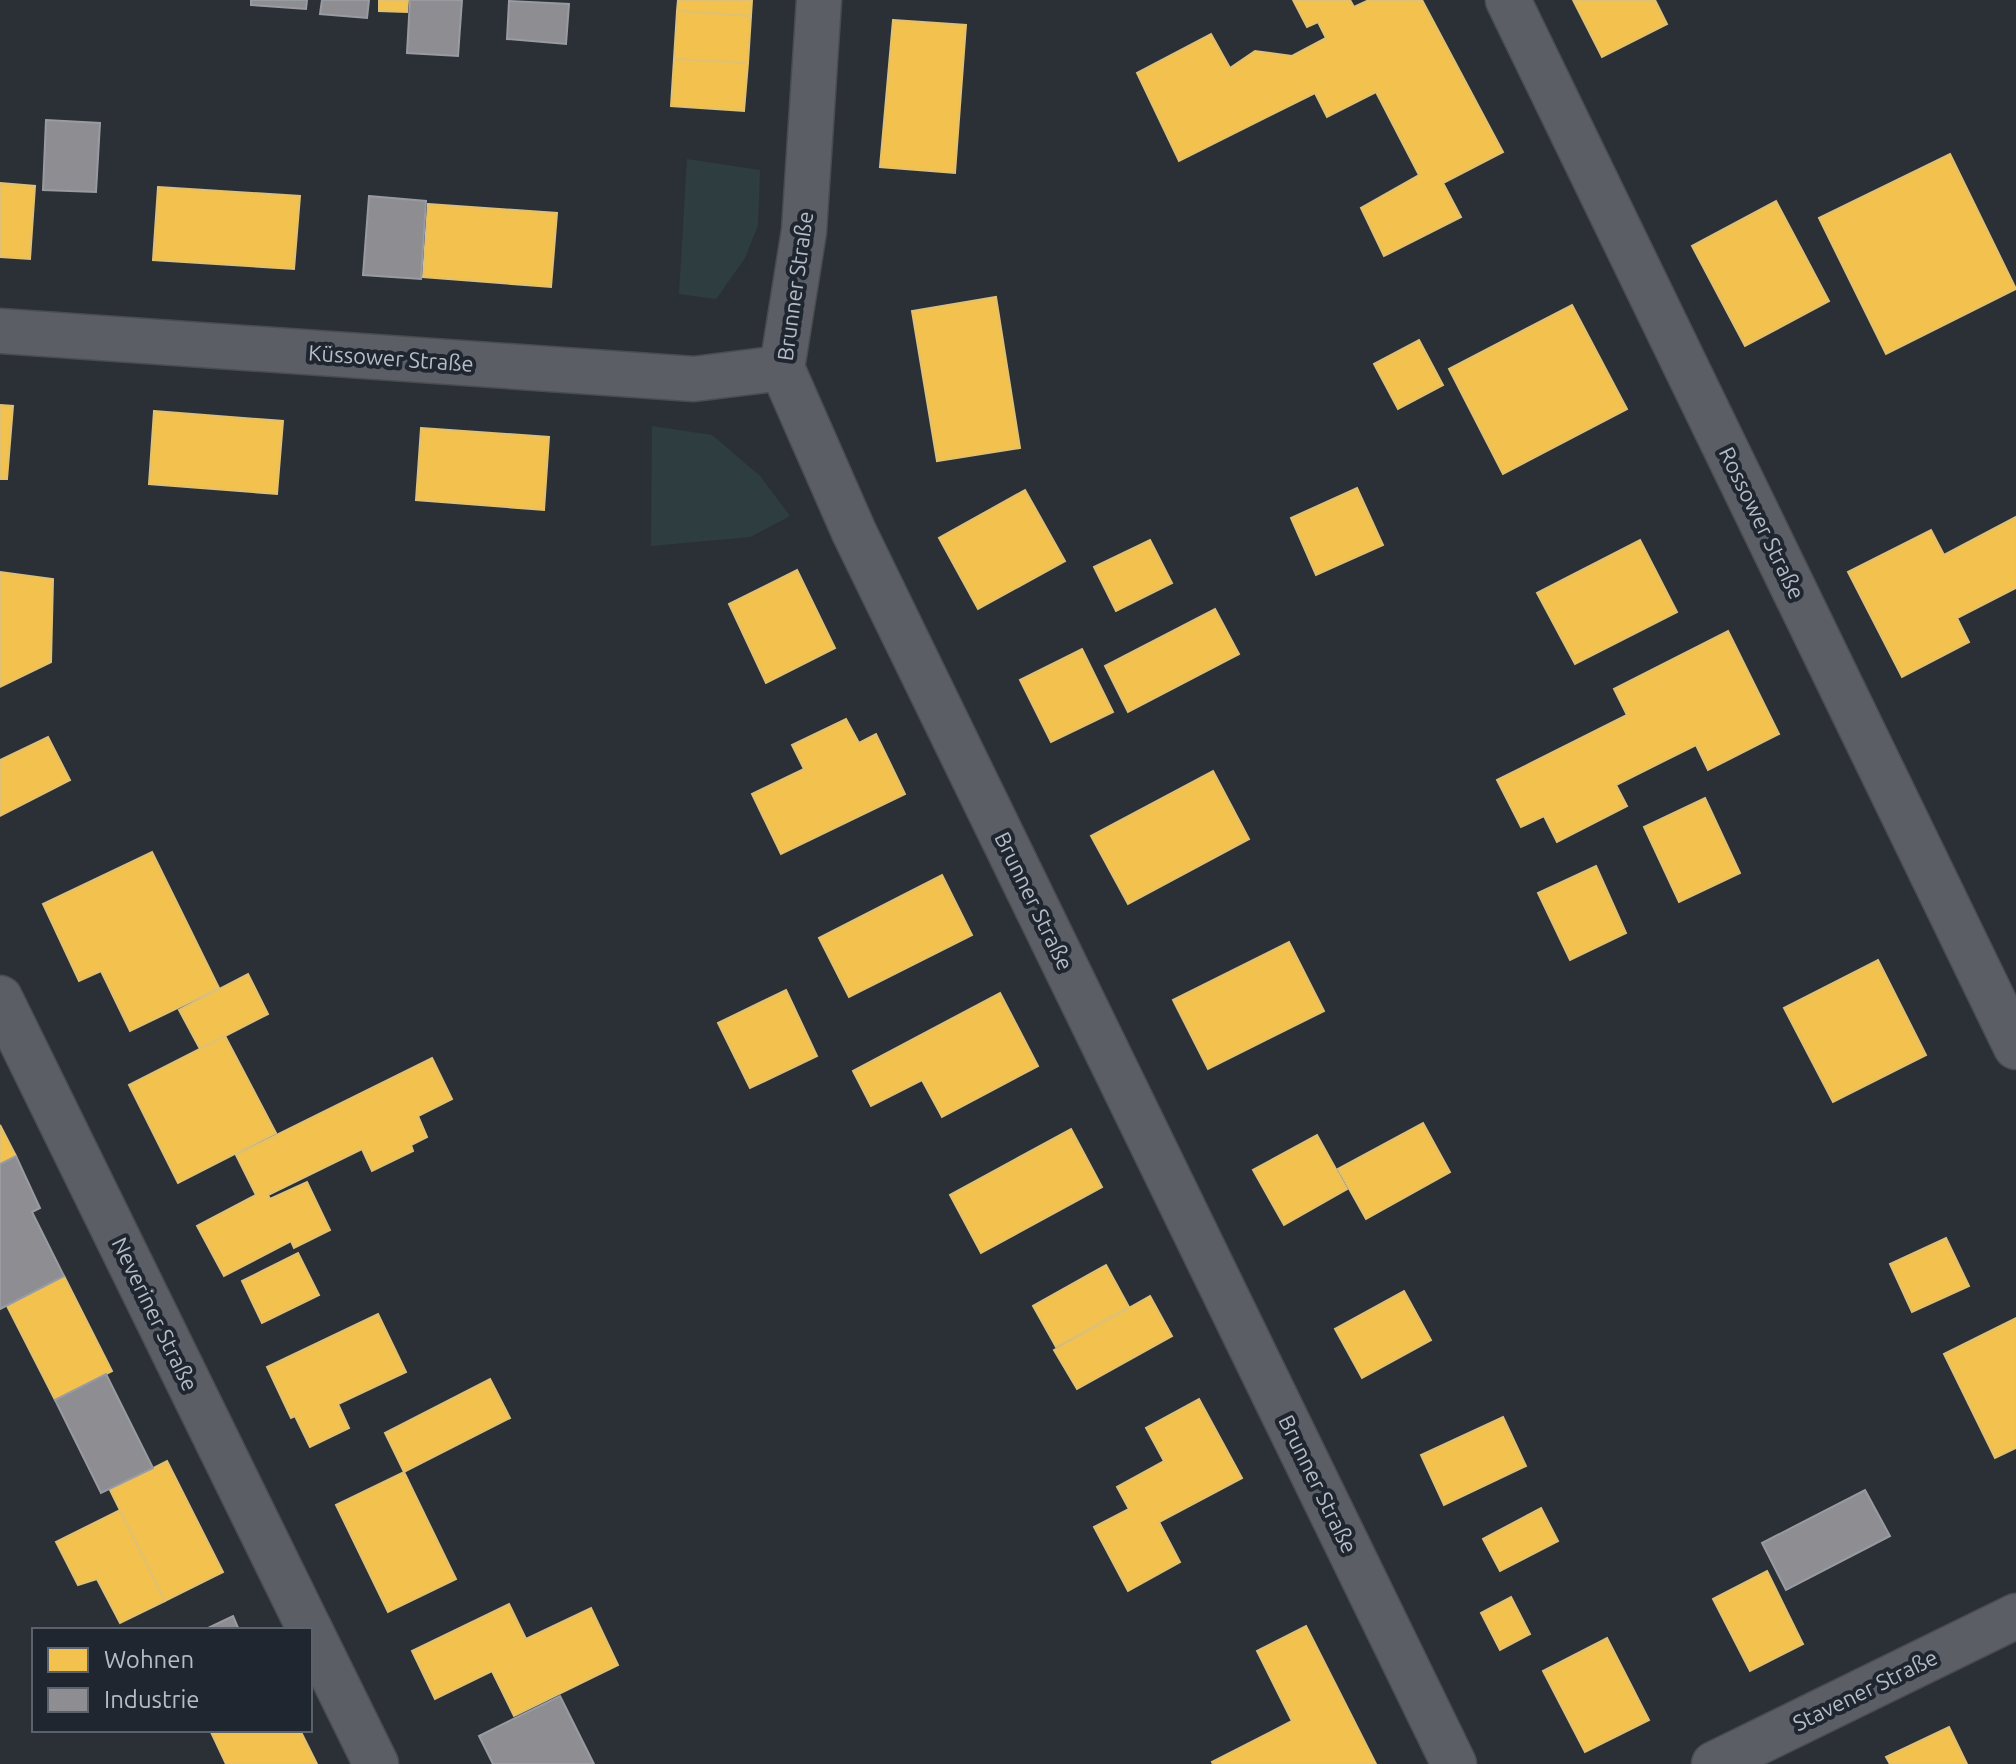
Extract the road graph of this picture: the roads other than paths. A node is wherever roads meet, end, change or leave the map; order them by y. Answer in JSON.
{"nodes":[{"id":1,"x":819,"y":0,"type":"edge"},
{"id":2,"x":1508,"y":0,"type":"edge"},
{"id":3,"x":0,"y":331,"type":"edge"},
{"id":4,"x":782,"y":368,"type":"junction"},
{"id":5,"x":0,"y":998,"type":"edge"},
{"id":6,"x":2016,"y":1047,"type":"edge"},
{"id":7,"x":2016,"y":1616,"type":"edge"},
{"id":8,"x":309,"y":1628,"type":"edge"},
{"id":9,"x":312,"y":1634,"type":"edge"},
{"id":10,"x":376,"y":1764,"type":"edge"},
{"id":11,"x":1454,"y":1764,"type":"edge"},
{"id":12,"x":1714,"y":1764,"type":"edge"}],
"edges":[{"from":1,"to":4,"type":"street","name":"Brunner Straße"},
{"from":2,"to":6,"type":"street","name":"Rossower Straße"},
{"from":3,"to":4,"type":"street","name":"Küssower Straße"},
{"from":4,"to":11,"type":"street","name":"Brunner Straße"},
{"from":5,"to":8,"type":"street","name":"Neveriner Straße"},
{"from":7,"to":12,"type":"street","name":"Stavener Straße"},
{"from":9,"to":10,"type":"street","name":"Neveriner Straße"}]}
